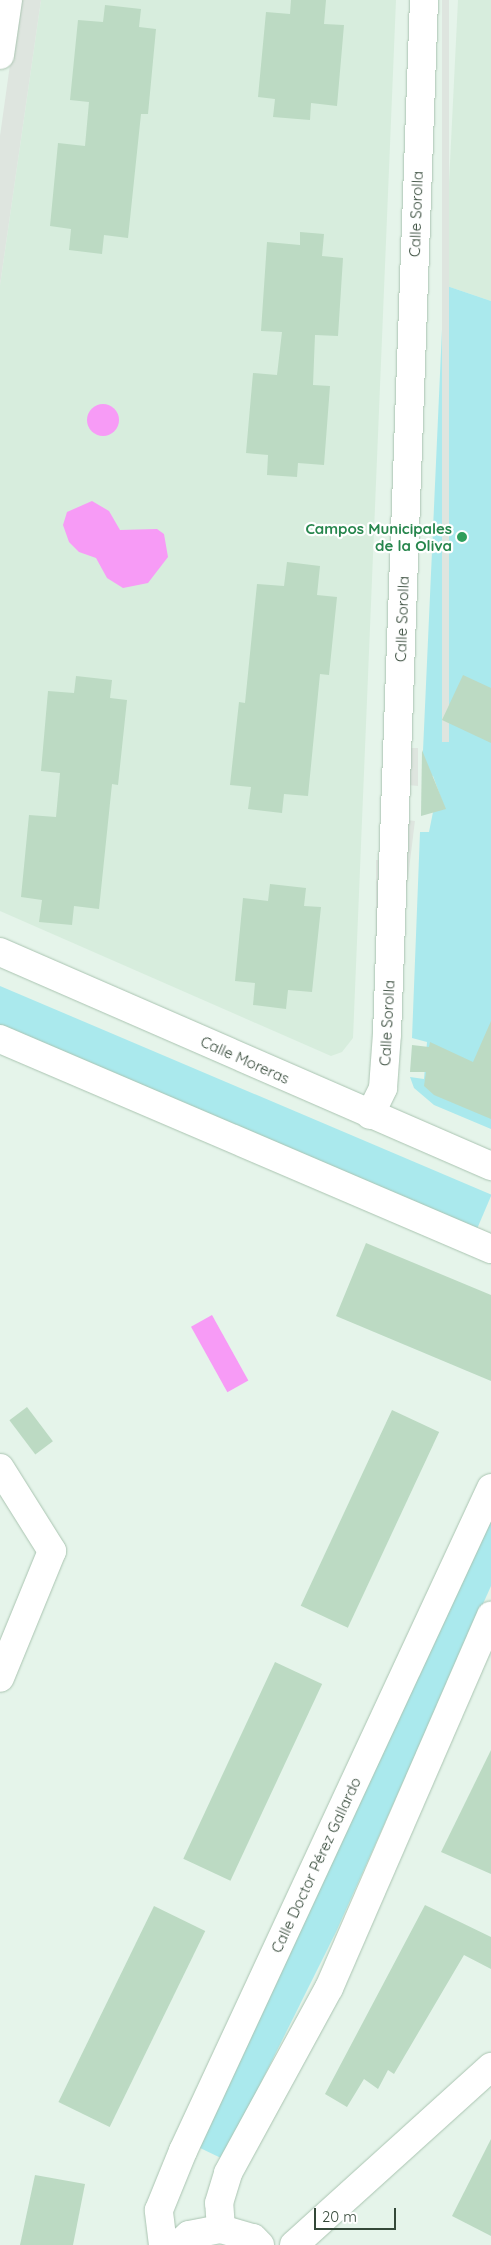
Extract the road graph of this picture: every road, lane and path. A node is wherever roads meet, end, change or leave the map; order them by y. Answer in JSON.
{"nodes":[{"id":1,"x":8,"y":0,"type":"edge"},
{"id":2,"x":424,"y":0,"type":"edge"},
{"id":3,"x":0,"y":55,"type":"edge"},
{"id":4,"x":0,"y":952,"type":"edge"},
{"id":5,"x":0,"y":1040,"type":"edge"},
{"id":6,"x":370,"y":1114,"type":"junction"},
{"id":7,"x":491,"y":1166,"type":"edge"},
{"id":8,"x":491,"y":1250,"type":"edge"},
{"id":9,"x":0,"y":1468,"type":"edge"},
{"id":10,"x":491,"y":1488,"type":"edge"},
{"id":11,"x":491,"y":1616,"type":"edge"},
{"id":12,"x":0,"y":1678,"type":"edge"},
{"id":13,"x":491,"y":2066,"type":"edge"},
{"id":14,"x":222,"y":2229,"type":"junction"},
{"id":15,"x":163,"y":2245,"type":"edge"},
{"id":16,"x":178,"y":2245,"type":"edge"},
{"id":17,"x":260,"y":2245,"type":"edge"},
{"id":18,"x":294,"y":2245,"type":"edge"}],
"edges":[{"from":1,"to":3,"type":"street"},
{"from":2,"to":6,"type":"street","name":"Calle Sorolla"},
{"from":4,"to":6,"type":"street","name":"Calle Moreras"},
{"from":5,"to":8,"type":"street"},
{"from":6,"to":7,"type":"street","name":"Calle Moreras"},
{"from":9,"to":12,"type":"street"},
{"from":10,"to":15,"type":"street","name":"Calle Doctor Pérez Gallardo"},
{"from":11,"to":14,"type":"street"},
{"from":13,"to":18,"type":"street"},
{"from":14,"to":16,"type":"street"},
{"from":14,"to":17,"type":"street"}]}
